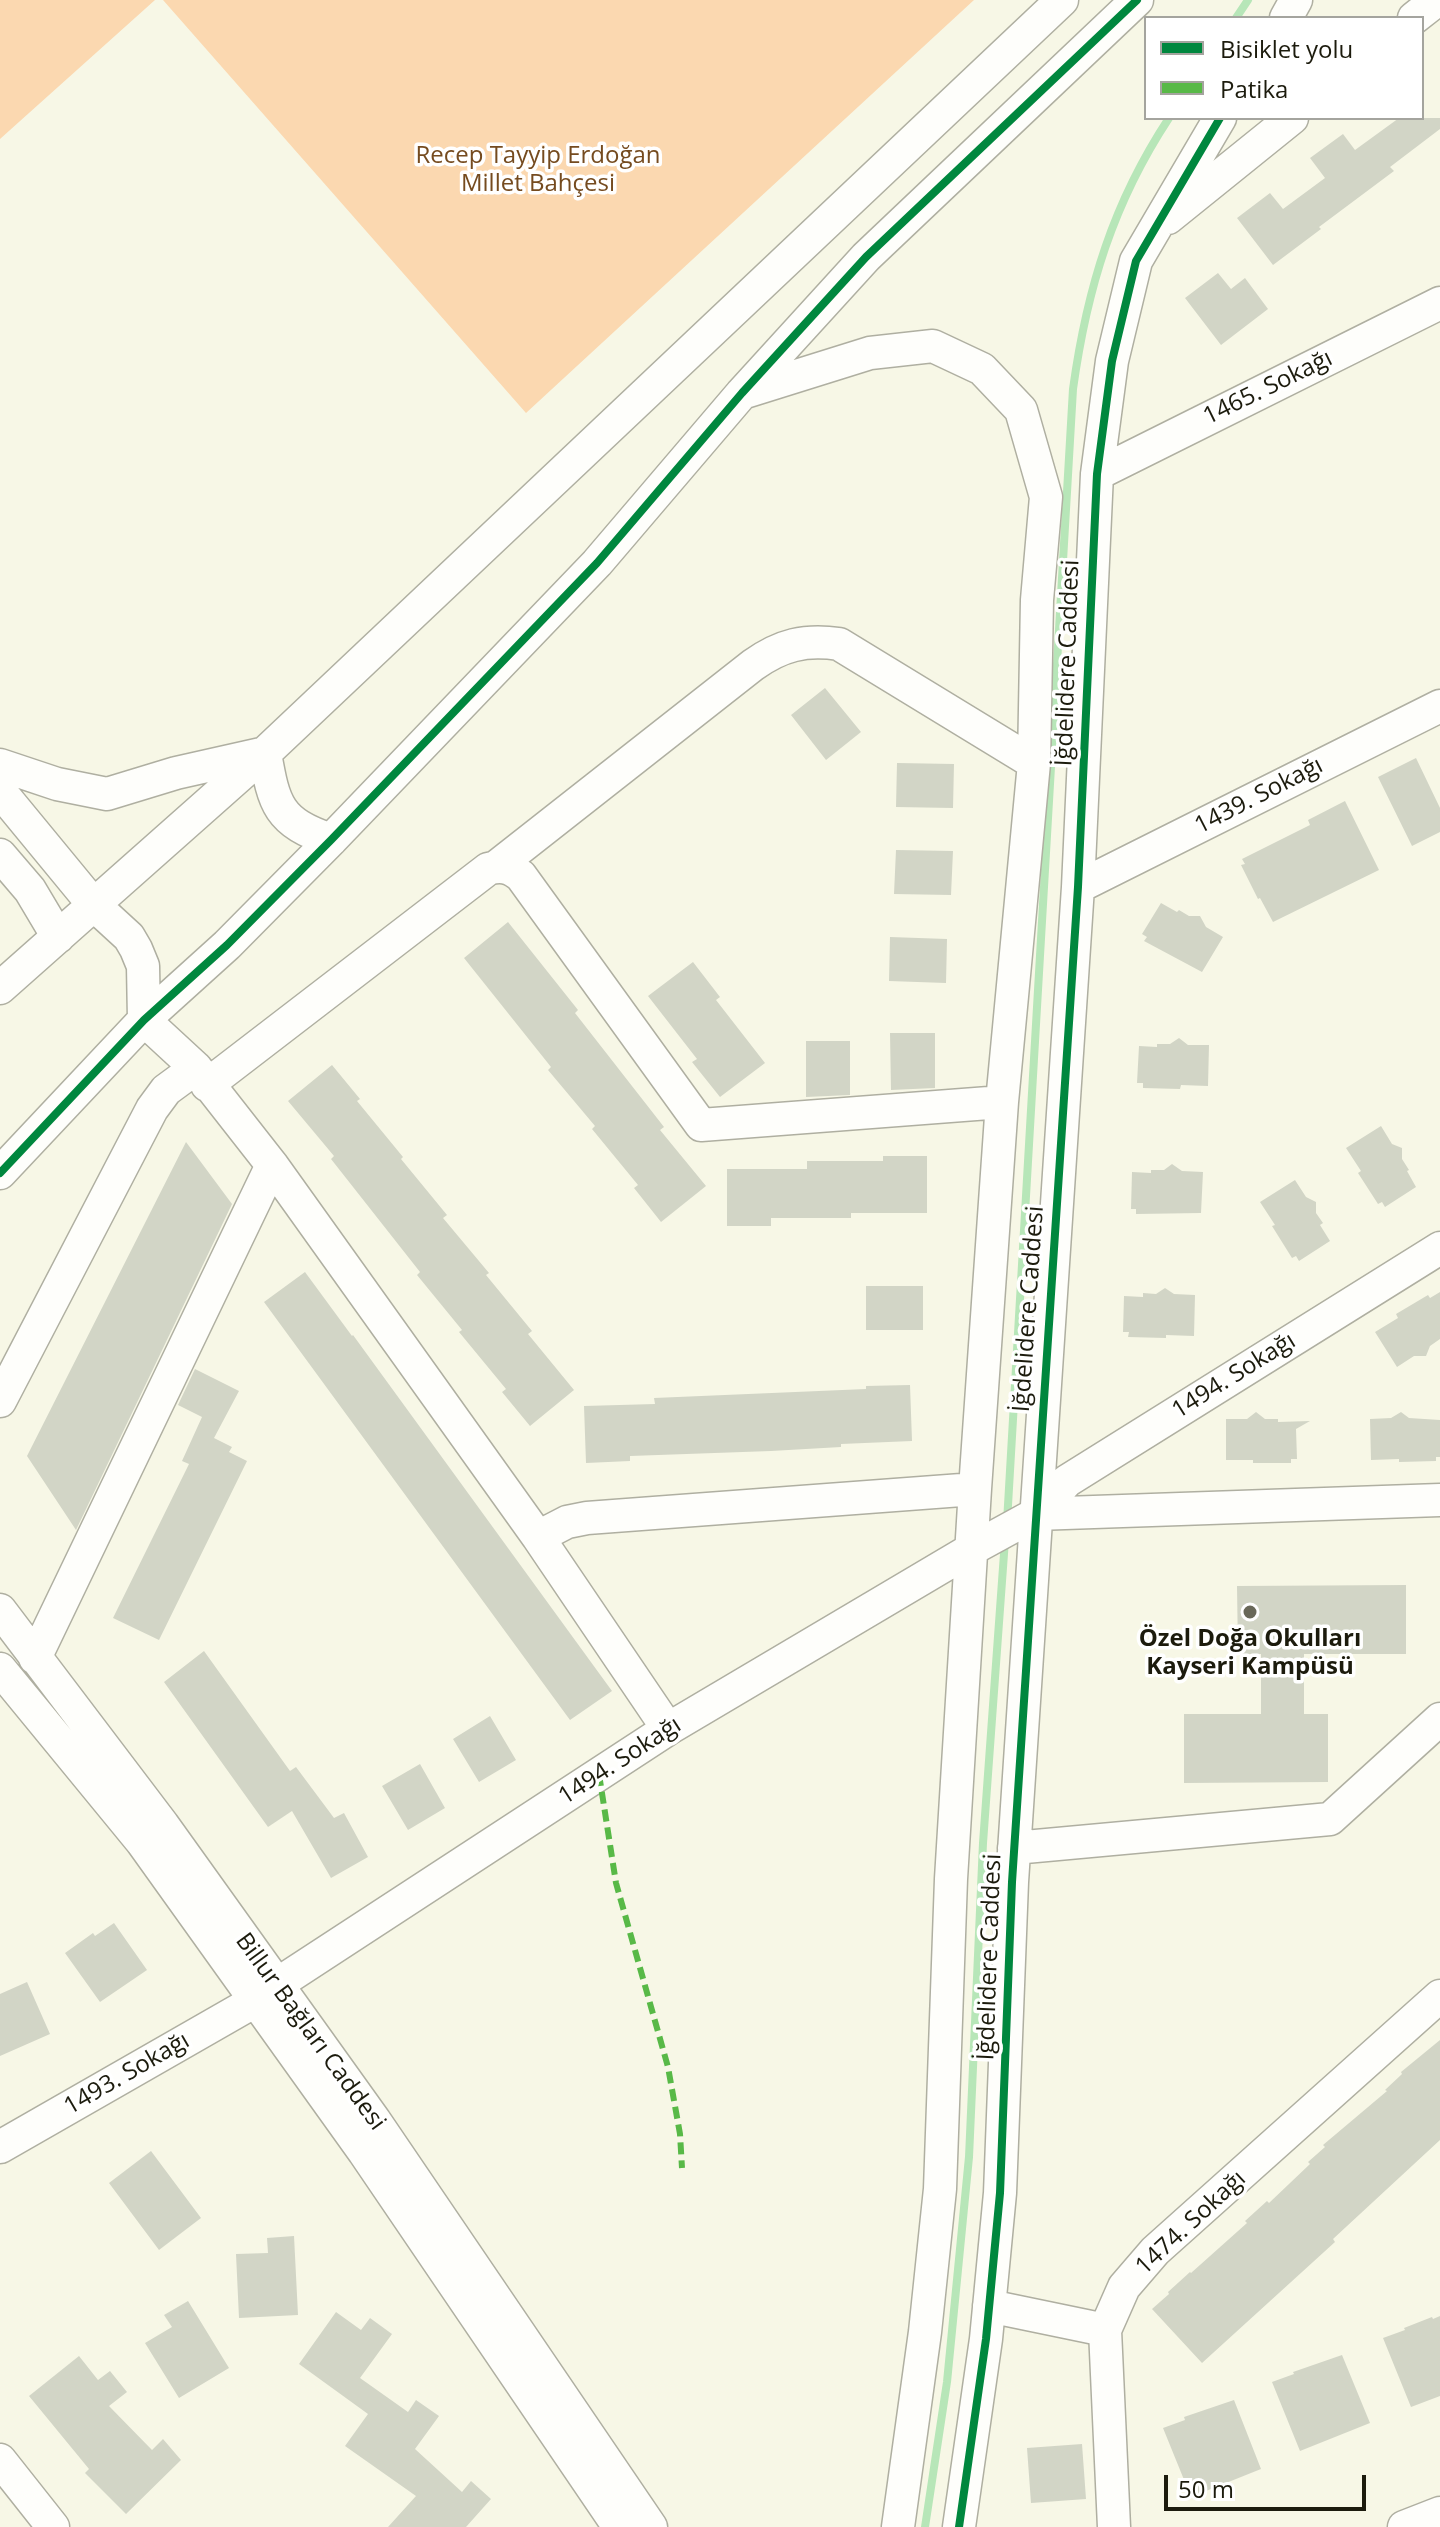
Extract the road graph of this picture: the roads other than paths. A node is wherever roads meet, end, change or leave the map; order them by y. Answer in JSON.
{"nodes":[{"id":1,"x":1062,"y":0,"type":"edge"},
{"id":2,"x":1137,"y":0,"type":"edge"},
{"id":3,"x":1437,"y":0,"type":"edge"},
{"id":4,"x":1417,"y":16,"type":"edge"},
{"id":5,"x":1219,"y":120,"type":"edge"},
{"id":6,"x":1290,"y":120,"type":"edge"},
{"id":7,"x":1153,"y":230,"type":"junction"},
{"id":8,"x":1440,"y":303,"type":"edge"},
{"id":9,"x":742,"y":393,"type":"junction"},
{"id":10,"x":1097,"y":474,"type":"junction"},
{"id":11,"x":1440,"y":706,"type":"edge"},
{"id":12,"x":265,"y":753,"type":"junction"},
{"id":13,"x":1034,"y":763,"type":"junction"},
{"id":14,"x":0,"y":765,"type":"edge"},
{"id":15,"x":0,"y":791,"type":"edge"},
{"id":16,"x":331,"y":840,"type":"junction"},
{"id":17,"x":0,"y":855,"type":"edge"},
{"id":18,"x":496,"y":867,"type":"junction"},
{"id":19,"x":1078,"y":887,"type":"junction"},
{"id":20,"x":93,"y":904,"type":"junction"},
{"id":21,"x":58,"y":937,"type":"junction"},
{"id":22,"x":0,"y":988,"type":"edge"},
{"id":23,"x":144,"y":1020,"type":"junction"},
{"id":24,"x":202,"y":1076,"type":"junction"},
{"id":25,"x":1002,"y":1102,"type":"junction"},
{"id":26,"x":272,"y":1165,"type":"junction"},
{"id":27,"x":0,"y":1173,"type":"edge"},
{"id":28,"x":1440,"y":1248,"type":"edge"},
{"id":29,"x":0,"y":1401,"type":"edge"},
{"id":30,"x":975,"y":1489,"type":"junction"},
{"id":31,"x":1440,"y":1500,"type":"edge"},
{"id":32,"x":1032,"y":1517,"type":"junction"},
{"id":33,"x":538,"y":1537,"type":"junction"},
{"id":34,"x":984,"y":1542,"type":"junction"},
{"id":35,"x":0,"y":1610,"type":"edge"},
{"id":36,"x":35,"y":1658,"type":"junction"},
{"id":37,"x":0,"y":1669,"type":"edge"},
{"id":38,"x":1440,"y":1719,"type":"edge"},
{"id":39,"x":668,"y":1729,"type":"junction"},
{"id":40,"x":1014,"y":1848,"type":"junction"},
{"id":41,"x":265,"y":1993,"type":"junction"},
{"id":42,"x":1440,"y":1996,"type":"edge"},
{"id":43,"x":0,"y":2147,"type":"edge"},
{"id":44,"x":989,"y":2306,"type":"junction"},
{"id":45,"x":1105,"y":2330,"type":"junction"},
{"id":46,"x":0,"y":2460,"type":"edge"},
{"id":47,"x":599,"y":2475,"type":"junction"},
{"id":48,"x":1440,"y":2513,"type":"edge"},
{"id":49,"x":53,"y":2527,"type":"edge"},
{"id":50,"x":619,"y":2527,"type":"edge"},
{"id":51,"x":651,"y":2527,"type":"edge"},
{"id":52,"x":898,"y":2527,"type":"edge"},
{"id":53,"x":959,"y":2527,"type":"edge"},
{"id":54,"x":1114,"y":2527,"type":"edge"},
{"id":55,"x":1404,"y":2527,"type":"edge"}],
"edges":[{"from":1,"to":12,"type":"street"},
{"from":2,"to":9,"type":"street"},
{"from":3,"to":4,"type":"street"},
{"from":5,"to":7,"type":"street","name":"İğdelidere Caddesi"},
{"from":6,"to":7,"type":"street"},
{"from":7,"to":10,"type":"street","name":"İğdelidere Caddesi"},
{"from":8,"to":10,"type":"street","name":"1465. Sokağı"},
{"from":9,"to":13,"type":"street","name":"İğdelidere Caddesi"},
{"from":9,"to":16,"type":"street"},
{"from":10,"to":19,"type":"street","name":"İğdelidere Caddesi"},
{"from":11,"to":19,"type":"street","name":"1439. Sokağı"},
{"from":12,"to":14,"type":"street"},
{"from":12,"to":16,"type":"street"},
{"from":12,"to":20,"type":"street"},
{"from":13,"to":18,"type":"street"},
{"from":13,"to":25,"type":"street","name":"İğdelidere Caddesi"},
{"from":15,"to":20,"type":"street"},
{"from":16,"to":23,"type":"street"},
{"from":17,"to":21,"type":"street"},
{"from":18,"to":24,"type":"street"},
{"from":18,"to":25,"type":"street"},
{"from":19,"to":32,"type":"street","name":"İğdelidere Caddesi"},
{"from":20,"to":21,"type":"street"},
{"from":20,"to":23,"type":"street"},
{"from":21,"to":22,"type":"street"},
{"from":23,"to":24,"type":"street"},
{"from":23,"to":27,"type":"street"},
{"from":24,"to":26,"type":"street"},
{"from":24,"to":29,"type":"street"},
{"from":25,"to":30,"type":"street","name":"İğdelidere Caddesi"},
{"from":26,"to":33,"type":"street"},
{"from":26,"to":36,"type":"street"},
{"from":28,"to":32,"type":"street","name":"1494. Sokağı"},
{"from":30,"to":33,"type":"street"},
{"from":30,"to":34,"type":"street","name":"İğdelidere Caddesi"},
{"from":31,"to":32,"type":"street"},
{"from":32,"to":34,"type":"street","name":"1494. Sokağı"},
{"from":32,"to":40,"type":"street","name":"İğdelidere Caddesi"},
{"from":33,"to":39,"type":"street"},
{"from":34,"to":39,"type":"street","name":"1494. Sokağı"},
{"from":34,"to":52,"type":"street","name":"İğdelidere Caddesi"},
{"from":35,"to":36,"type":"street","name":"Billur Bağları Caddesi"},
{"from":36,"to":41,"type":"street","name":"Billur Bağları Caddesi"},
{"from":37,"to":41,"type":"street","name":"Billur Bağları Caddesi"},
{"from":38,"to":40,"type":"street"},
{"from":39,"to":41,"type":"street","name":"1494. Sokağı"},
{"from":40,"to":44,"type":"street","name":"İğdelidere Caddesi"},
{"from":41,"to":43,"type":"street","name":"1493. Sokağı"},
{"from":41,"to":47,"type":"street","name":"Billur Bağları Caddesi"},
{"from":42,"to":45,"type":"street","name":"1474. Sokağı"},
{"from":44,"to":45,"type":"street"},
{"from":44,"to":53,"type":"street","name":"İğdelidere Caddesi"},
{"from":45,"to":54,"type":"street","name":"1474. Sokağı"},
{"from":46,"to":49,"type":"street"},
{"from":47,"to":50,"type":"street"},
{"from":47,"to":51,"type":"street"},
{"from":48,"to":55,"type":"street"}]}
